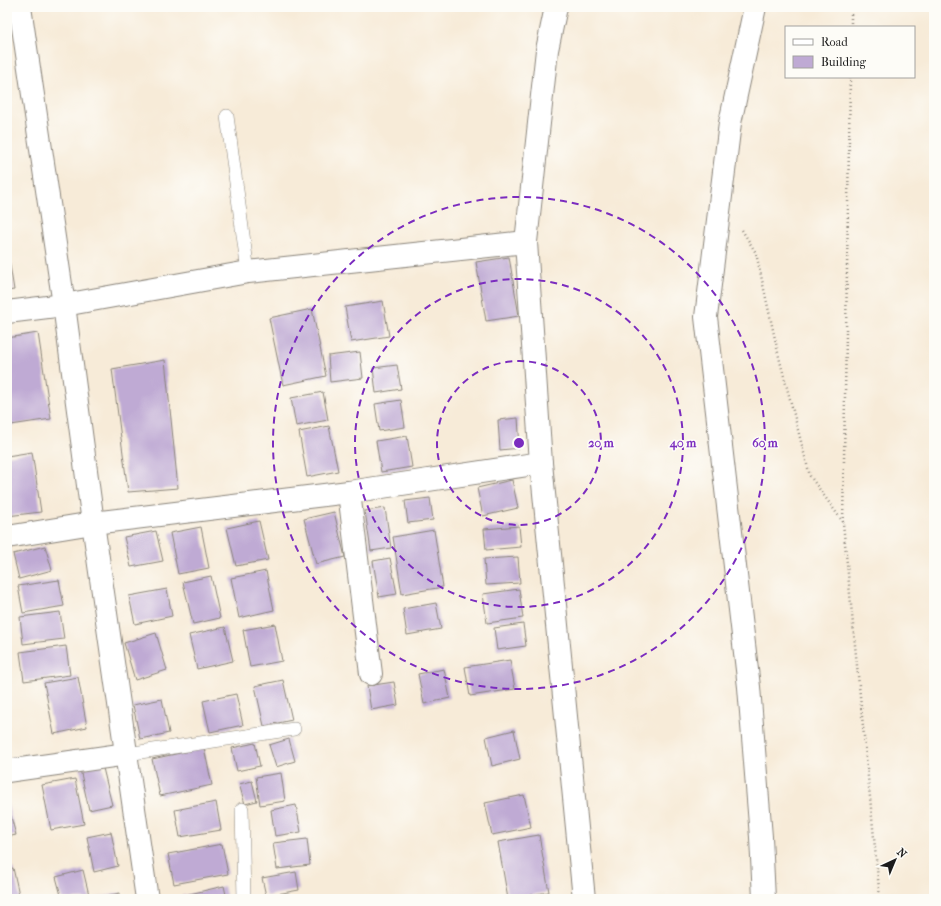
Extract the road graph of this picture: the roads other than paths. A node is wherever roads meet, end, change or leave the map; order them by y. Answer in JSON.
{"nodes":[{"id":1,"x":20,"y":7,"type":"edge"},
{"id":2,"x":556,"y":7,"type":"edge"},
{"id":3,"x":755,"y":7,"type":"edge"},
{"id":4,"x":227,"y":116,"type":"dead end"},
{"id":5,"x":526,"y":242,"type":"junction"},
{"id":6,"x":248,"y":272,"type":"junction"},
{"id":7,"x":64,"y":305,"type":"junction"},
{"id":8,"x":7,"y":312,"type":"edge"},
{"id":9,"x":541,"y":463,"type":"junction"},
{"id":10,"x":350,"y":492,"type":"junction"},
{"id":11,"x":93,"y":523,"type":"junction"},
{"id":12,"x":7,"y":537,"type":"edge"},
{"id":13,"x":371,"y":674,"type":"dead end"},
{"id":14,"x":294,"y":729,"type":"dead end"},
{"id":15,"x":127,"y":754,"type":"junction"},
{"id":16,"x":7,"y":770,"type":"edge"},
{"id":17,"x":242,"y":809,"type":"dead end"},
{"id":18,"x":147,"y":899,"type":"edge"},
{"id":19,"x":244,"y":899,"type":"edge"},
{"id":20,"x":584,"y":899,"type":"edge"},
{"id":21,"x":764,"y":899,"type":"edge"}],
"edges":[{"from":1,"to":7,"type":"street"},
{"from":2,"to":5,"type":"street"},
{"from":3,"to":21,"type":"street"},
{"from":4,"to":6,"type":"lane"},
{"from":5,"to":6,"type":"street"},
{"from":5,"to":9,"type":"street"},
{"from":6,"to":7,"type":"street"},
{"from":7,"to":8,"type":"street"},
{"from":7,"to":11,"type":"street"},
{"from":9,"to":10,"type":"street"},
{"from":9,"to":20,"type":"street"},
{"from":10,"to":11,"type":"street"},
{"from":10,"to":13,"type":"street"},
{"from":11,"to":12,"type":"street"},
{"from":11,"to":15,"type":"street"},
{"from":14,"to":15,"type":"lane"},
{"from":15,"to":16,"type":"street"},
{"from":15,"to":18,"type":"street"},
{"from":17,"to":19,"type":"lane"}]}
